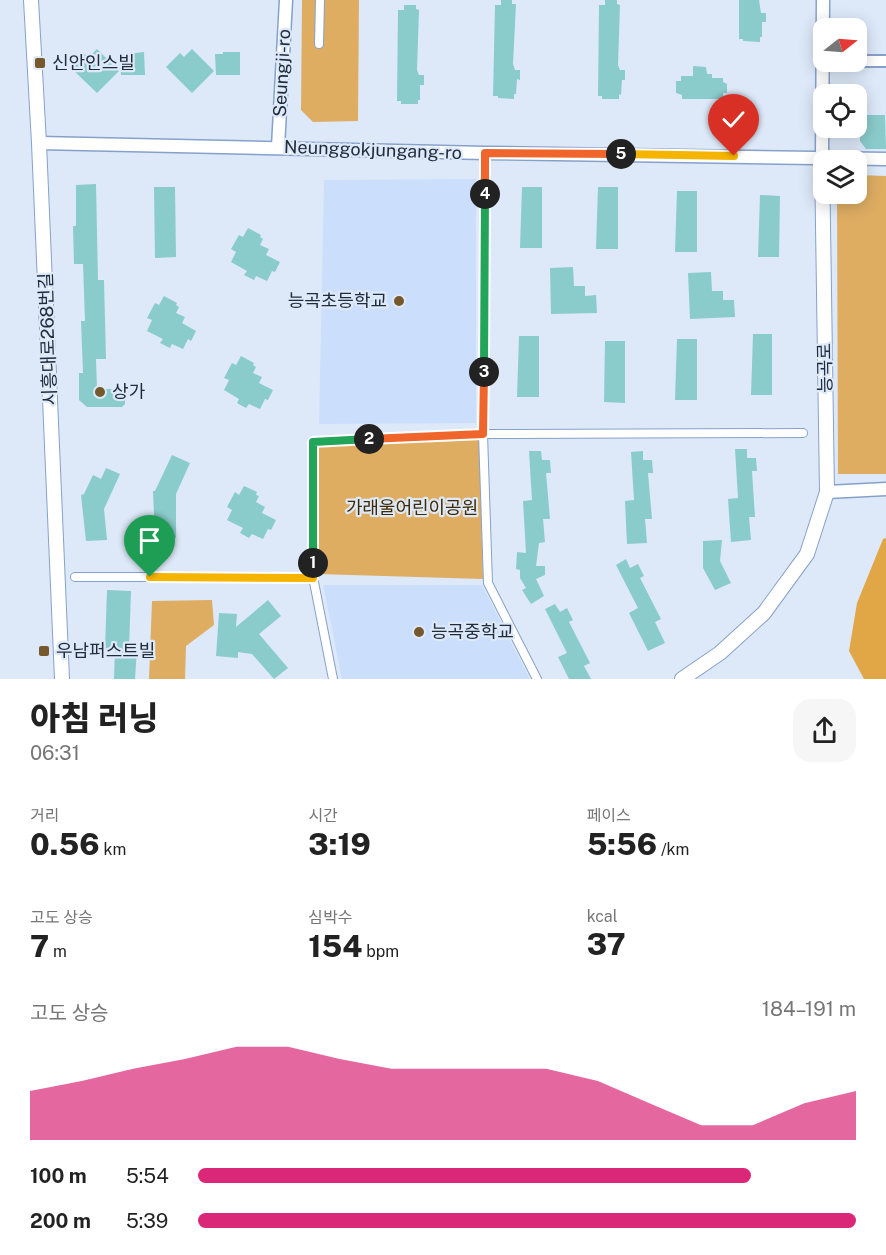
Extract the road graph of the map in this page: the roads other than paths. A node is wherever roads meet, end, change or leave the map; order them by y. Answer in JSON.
{"nodes":[{"id":1,"x":31,"y":0,"type":"edge"},
{"id":2,"x":286,"y":0,"type":"edge"},
{"id":3,"x":320,"y":0,"type":"edge"},
{"id":4,"x":822,"y":0,"type":"edge"},
{"id":5,"x":822,"y":18,"type":"edge"},
{"id":6,"x":319,"y":44,"type":"dead end"},
{"id":7,"x":867,"y":61,"type":"edge"},
{"id":8,"x":886,"y":61,"type":"edge"},
{"id":9,"x":823,"y":72,"type":"edge"},
{"id":10,"x":39,"y":142,"type":"junction"},
{"id":11,"x":278,"y":147,"type":"junction"},
{"id":12,"x":822,"y":150,"type":"edge"},
{"id":13,"x":485,"y":153,"type":"junction"},
{"id":14,"x":813,"y":158,"type":"edge"},
{"id":15,"x":867,"y":159,"type":"edge"},
{"id":16,"x":886,"y":159,"type":"edge"},
{"id":17,"x":823,"y":204,"type":"edge"},
{"id":18,"x":803,"y":433,"type":"dead end"},
{"id":19,"x":483,"y":434,"type":"junction"},
{"id":20,"x":886,"y":489,"type":"edge"},
{"id":21,"x":827,"y":492,"type":"junction"},
{"id":22,"x":75,"y":577,"type":"dead end"},
{"id":23,"x":313,"y":578,"type":"junction"},
{"id":24,"x":62,"y":679,"type":"edge"},
{"id":25,"x":333,"y":679,"type":"edge"},
{"id":26,"x":537,"y":679,"type":"edge"},
{"id":27,"x":682,"y":679,"type":"edge"}],
"edges":[{"from":1,"to":10,"type":"main road","name":"시흥대로268번길"},
{"from":2,"to":11,"type":"street","name":"Seungji-ro"},
{"from":3,"to":6,"type":"street"},
{"from":4,"to":5,"type":"street","name":"능곡로"},
{"from":7,"to":8,"type":"street"},
{"from":9,"to":12,"type":"street","name":"능곡로"},
{"from":10,"to":11,"type":"street","name":"Neunggokjungang-ro"},
{"from":10,"to":24,"type":"main road","name":"시흥대로268번길"},
{"from":11,"to":13,"type":"street","name":"Neunggokjungang-ro"},
{"from":13,"to":14,"type":"street","name":"Neunggokjungang-ro"},
{"from":13,"to":19,"type":"street"},
{"from":15,"to":16,"type":"street","name":"Neunggokjungang-ro"},
{"from":17,"to":21,"type":"main road","name":"능곡로"},
{"from":18,"to":19,"type":"street"},
{"from":19,"to":23,"type":"street"},
{"from":19,"to":26,"type":"street"},
{"from":20,"to":21,"type":"street"},
{"from":21,"to":27,"type":"main road","name":"능곡로"},
{"from":22,"to":23,"type":"street"},
{"from":23,"to":25,"type":"street"}]}
